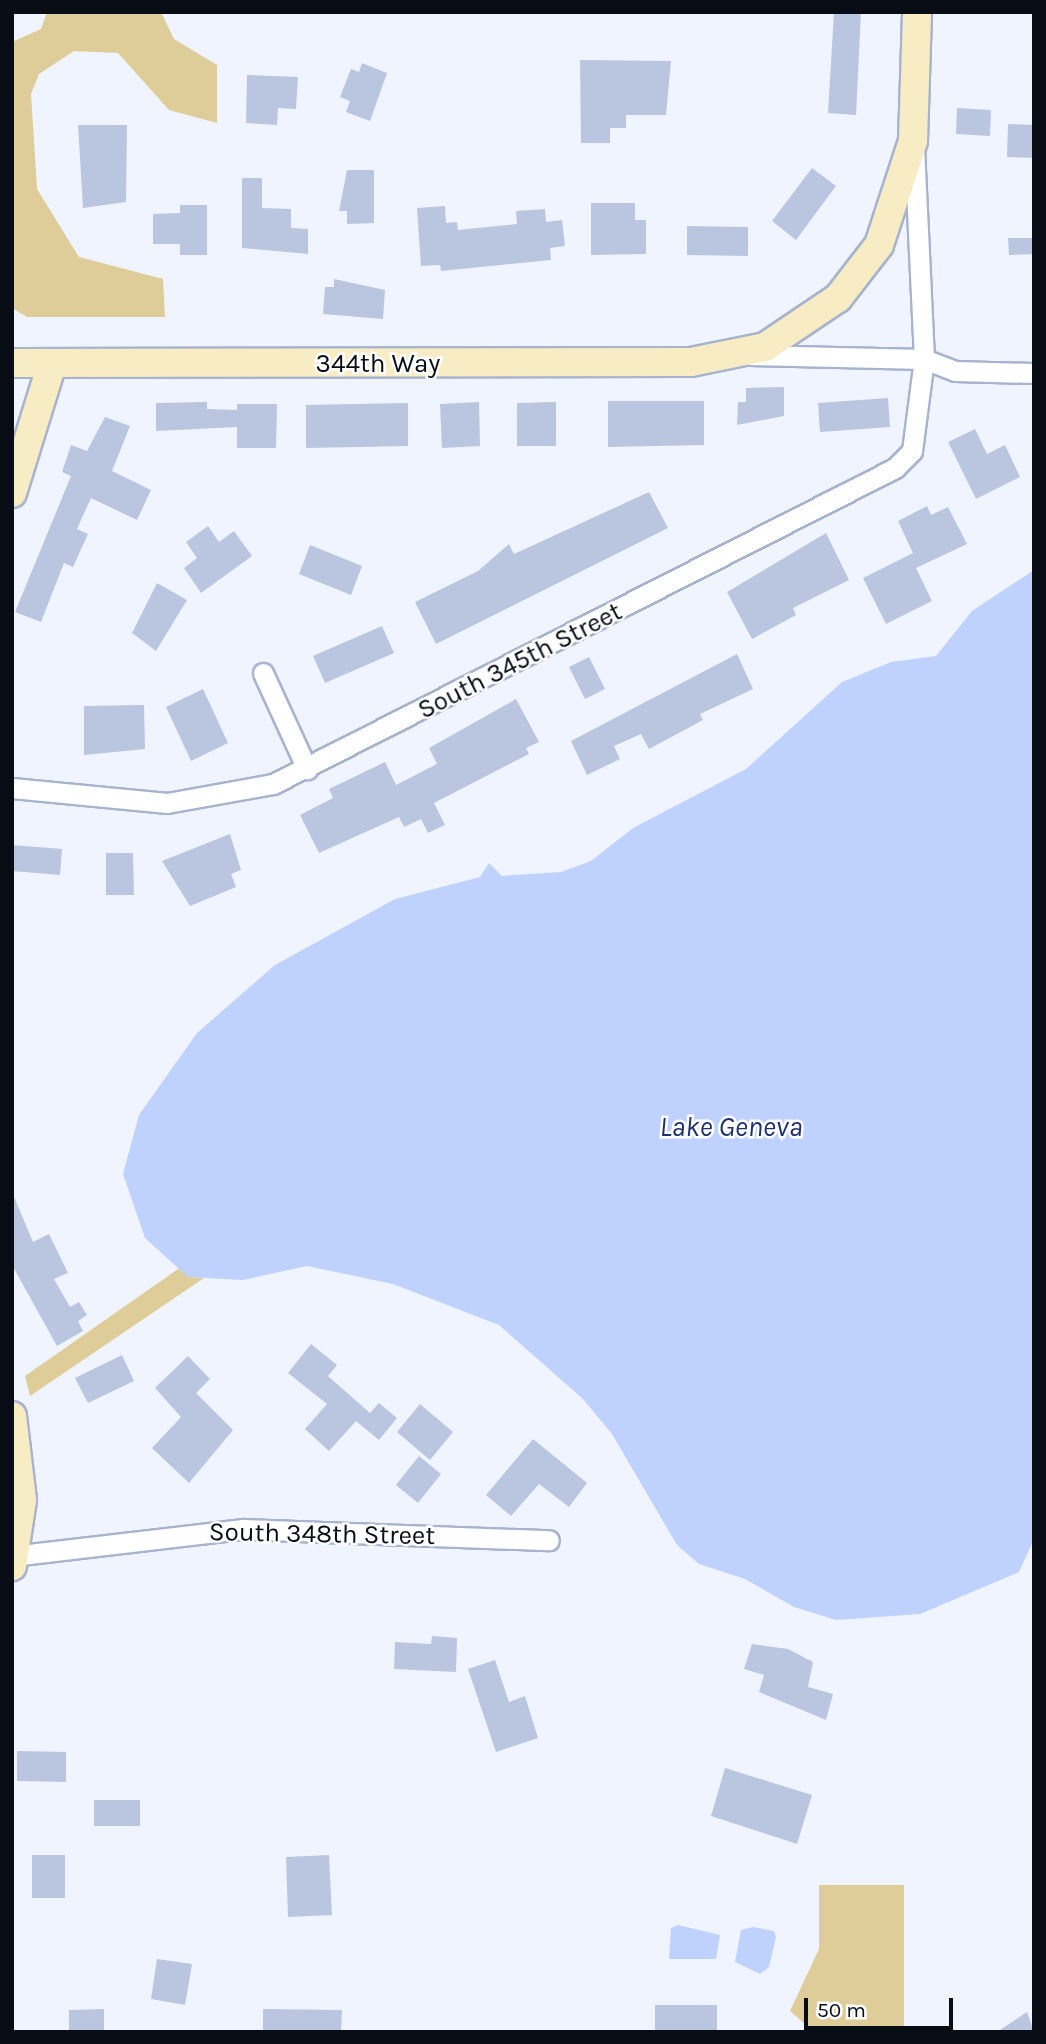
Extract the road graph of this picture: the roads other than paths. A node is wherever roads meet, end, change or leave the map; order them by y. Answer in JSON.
{"nodes":[{"id":1,"x":918,"y":12,"type":"edge"},
{"id":2,"x":913,"y":141,"type":"junction"},
{"id":3,"x":744,"y":355,"type":"junction"},
{"id":4,"x":924,"y":359,"type":"junction"},
{"id":5,"x":12,"y":363,"type":"edge"},
{"id":6,"x":52,"y":363,"type":"junction"},
{"id":7,"x":1034,"y":373,"type":"edge"},
{"id":8,"x":12,"y":493,"type":"edge"},
{"id":9,"x":263,"y":673,"type":"dead end"},
{"id":10,"x":307,"y":769,"type":"junction"},
{"id":11,"x":12,"y":788,"type":"edge"},
{"id":12,"x":12,"y":1416,"type":"edge"},
{"id":13,"x":549,"y":1541,"type":"dead end"},
{"id":14,"x":13,"y":1559,"type":"edge"}],
"edges":[{"from":1,"to":2,"type":"street"},
{"from":2,"to":3,"type":"street"},
{"from":2,"to":4,"type":"street","name":"South 345th Street"},
{"from":3,"to":4,"type":"street"},
{"from":3,"to":6,"type":"street","name":"344th Way"},
{"from":4,"to":7,"type":"street"},
{"from":4,"to":10,"type":"street","name":"South 345th Street"},
{"from":5,"to":6,"type":"street","name":"344th Way"},
{"from":6,"to":8,"type":"street"},
{"from":9,"to":10,"type":"street"},
{"from":10,"to":11,"type":"street","name":"South 345th Street"},
{"from":12,"to":14,"type":"street"},
{"from":13,"to":14,"type":"street","name":"South 348th Street"}]}
